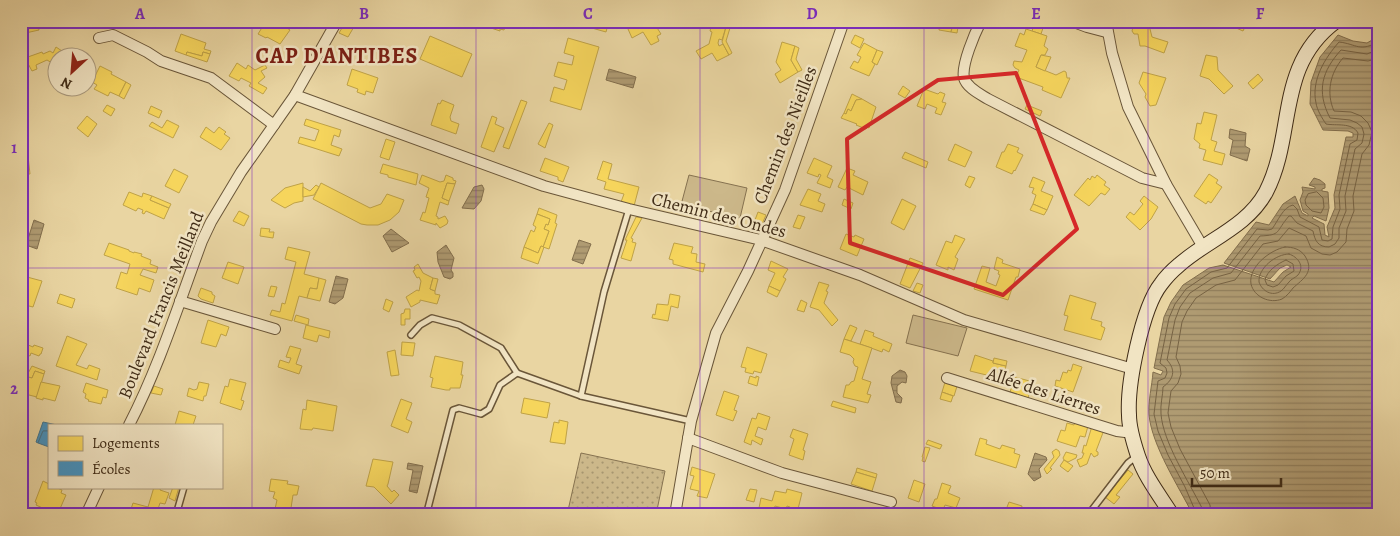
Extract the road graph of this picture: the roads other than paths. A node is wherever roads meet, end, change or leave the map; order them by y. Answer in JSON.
{"nodes":[{"id":1,"x":337,"y":21,"type":"edge"},
{"id":2,"x":844,"y":21,"type":"edge"},
{"id":3,"x":981,"y":21,"type":"edge"},
{"id":4,"x":1071,"y":21,"type":"edge"},
{"id":5,"x":1336,"y":21,"type":"edge"},
{"id":6,"x":1106,"y":26,"type":"edge"},
{"id":7,"x":99,"y":38,"type":"dead end"},
{"id":8,"x":296,"y":95,"type":"junction"},
{"id":9,"x":274,"y":125,"type":"junction"},
{"id":10,"x":1166,"y":184,"type":"junction"},
{"id":11,"x":629,"y":209,"type":"junction"},
{"id":12,"x":761,"y":240,"type":"junction"},
{"id":13,"x":1203,"y":247,"type":"junction"},
{"id":14,"x":180,"y":301,"type":"junction"},
{"id":15,"x":275,"y":329,"type":"dead end"},
{"id":16,"x":411,"y":335,"type":"dead end"},
{"id":17,"x":1132,"y":369,"type":"junction"},
{"id":18,"x":517,"y":373,"type":"junction"},
{"id":19,"x":947,"y":378,"type":"dead end"},
{"id":20,"x":581,"y":396,"type":"junction"},
{"id":21,"x":691,"y":421,"type":"junction"},
{"id":22,"x":129,"y":424,"type":"edge"},
{"id":23,"x":1133,"y":433,"type":"junction"},
{"id":24,"x":688,"y":438,"type":"junction"},
{"id":25,"x":1138,"y":455,"type":"junction"},
{"id":26,"x":99,"y":488,"type":"edge"},
{"id":27,"x":184,"y":488,"type":"edge"},
{"id":28,"x":891,"y":502,"type":"dead end"},
{"id":29,"x":427,"y":512,"type":"dead end"},
{"id":30,"x":86,"y":515,"type":"edge"},
{"id":31,"x":176,"y":515,"type":"edge"},
{"id":32,"x":675,"y":515,"type":"edge"},
{"id":33,"x":1088,"y":515,"type":"edge"},
{"id":34,"x":1172,"y":515,"type":"edge"}],
"edges":[{"from":1,"to":8,"type":"street","name":"Boulevard Francis Meilland"},
{"from":2,"to":12,"type":"street","name":"Chemin des Nieilles"},
{"from":3,"to":10,"type":"street"},
{"from":4,"to":6,"type":"street"},
{"from":5,"to":13,"type":"street"},
{"from":6,"to":10,"type":"street"},
{"from":7,"to":9,"type":"street"},
{"from":8,"to":9,"type":"street","name":"Boulevard Francis Meilland"},
{"from":8,"to":11,"type":"street","name":"Chemin des Ondes"},
{"from":9,"to":14,"type":"street","name":"Boulevard Francis Meilland"},
{"from":10,"to":13,"type":"street"},
{"from":11,"to":12,"type":"street","name":"Chemin des Ondes"},
{"from":11,"to":20,"type":"lane"},
{"from":12,"to":17,"type":"street","name":"Chemin des Ondes"},
{"from":12,"to":21,"type":"street","name":"Chemin des Nieilles"},
{"from":13,"to":17,"type":"street"},
{"from":14,"to":15,"type":"street"},
{"from":14,"to":22,"type":"street","name":"Boulevard Francis Meilland"},
{"from":16,"to":18,"type":"lane"},
{"from":17,"to":23,"type":"street"},
{"from":18,"to":20,"type":"lane"},
{"from":18,"to":29,"type":"lane"},
{"from":19,"to":23,"type":"street","name":"Allée des Lierres"},
{"from":20,"to":21,"type":"lane"},
{"from":21,"to":24,"type":"street","name":"Chemin des Nieilles"},
{"from":23,"to":25,"type":"street"},
{"from":24,"to":28,"type":"street"},
{"from":24,"to":32,"type":"street","name":"Chemin des Nieilles"},
{"from":25,"to":33,"type":"lane"},
{"from":25,"to":34,"type":"street"},
{"from":26,"to":30,"type":"street"},
{"from":27,"to":31,"type":"lane"}]}
